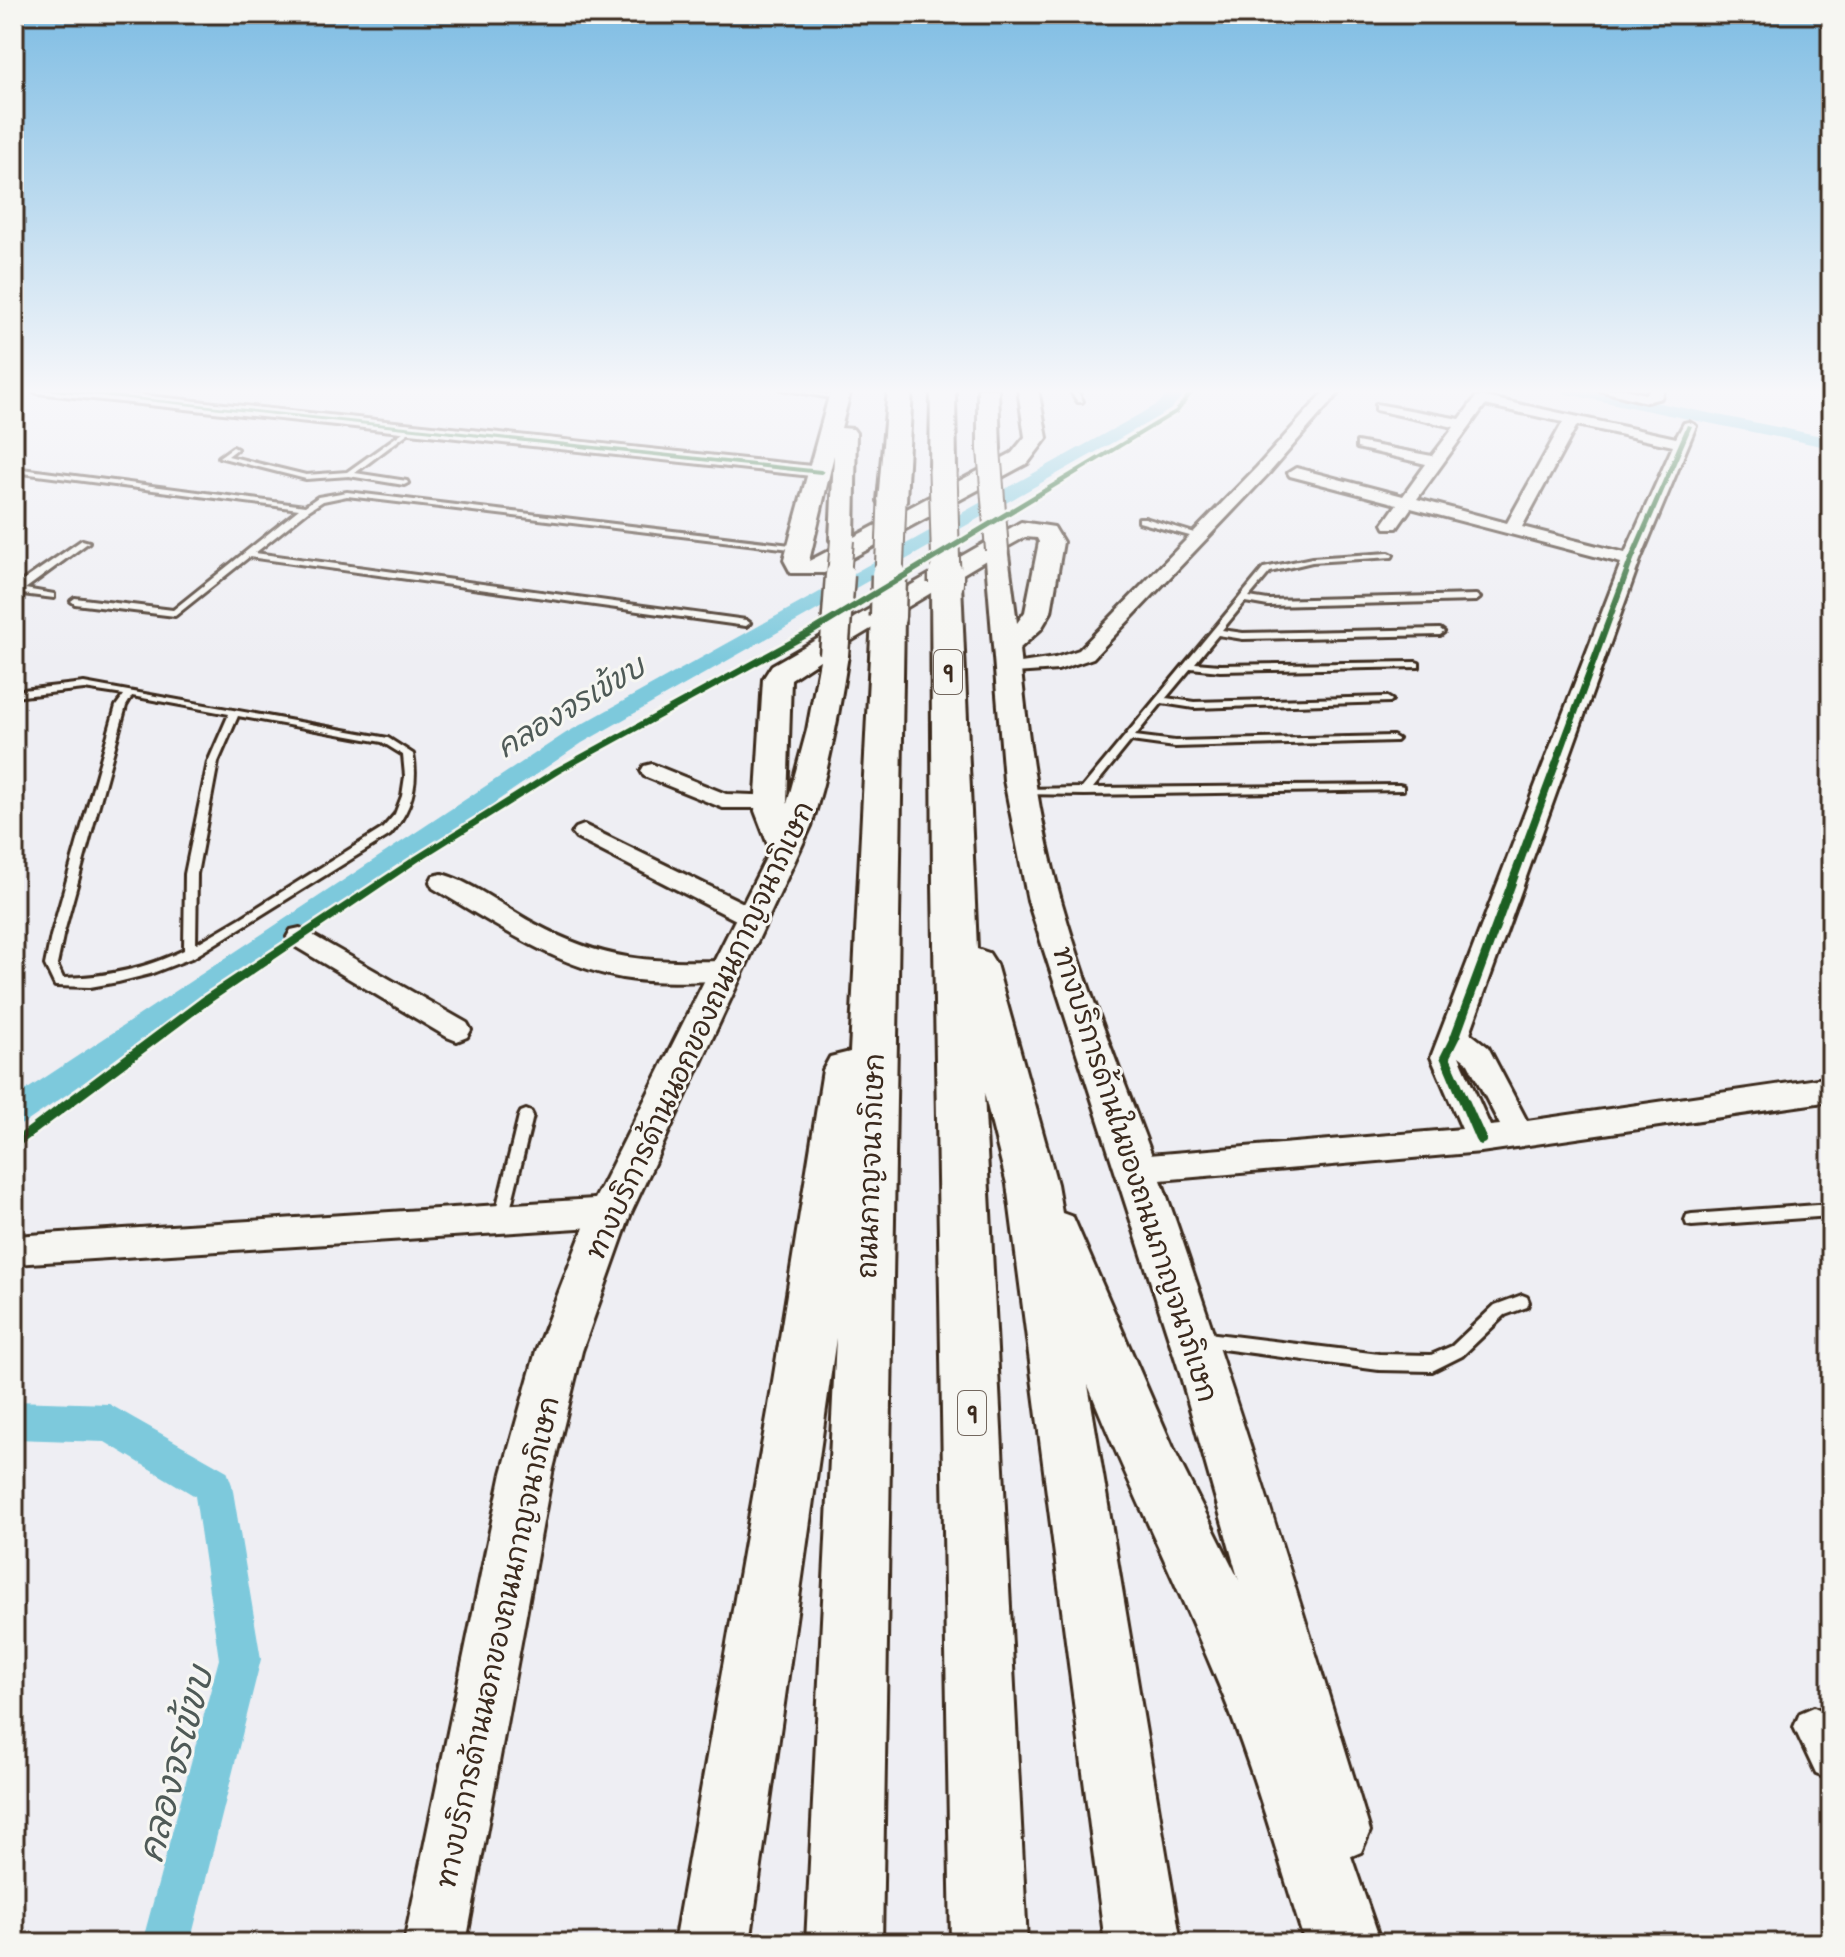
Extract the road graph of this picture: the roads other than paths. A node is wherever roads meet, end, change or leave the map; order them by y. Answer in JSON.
{"nodes":[{"id":1,"x":93,"y":480,"type":"edge"},
{"id":2,"x":388,"y":480,"type":"edge"},
{"id":3,"x":819,"y":480,"type":"edge"},
{"id":4,"x":842,"y":480,"type":"edge"},
{"id":5,"x":893,"y":480,"type":"edge"},
{"id":6,"x":943,"y":480,"type":"edge"},
{"id":7,"x":978,"y":480,"type":"edge"},
{"id":8,"x":991,"y":480,"type":"edge"},
{"id":9,"x":1251,"y":480,"type":"edge"},
{"id":10,"x":1324,"y":480,"type":"edge"},
{"id":11,"x":1423,"y":480,"type":"edge"},
{"id":12,"x":1539,"y":480,"type":"edge"},
{"id":13,"x":1665,"y":480,"type":"edge"},
{"id":14,"x":404,"y":483,"type":"dead end"},
{"id":15,"x":1408,"y":502,"type":"junction"},
{"id":16,"x":306,"y":508,"type":"junction"},
{"id":17,"x":1142,"y":520,"type":"dead end"},
{"id":18,"x":1391,"y":524,"type":"dead end"},
{"id":19,"x":1512,"y":530,"type":"junction"},
{"id":20,"x":1200,"y":536,"type":"junction"},
{"id":21,"x":85,"y":542,"type":"dead end"},
{"id":22,"x":799,"y":548,"type":"junction"},
{"id":23,"x":250,"y":555,"type":"junction"},
{"id":24,"x":1389,"y":555,"type":"dead end"},
{"id":25,"x":1631,"y":560,"type":"junction"},
{"id":26,"x":16,"y":591,"type":"edge"},
{"id":27,"x":51,"y":596,"type":"dead end"},
{"id":28,"x":1476,"y":598,"type":"dead end"},
{"id":29,"x":1243,"y":599,"type":"junction"},
{"id":30,"x":75,"y":601,"type":"dead end"},
{"id":31,"x":746,"y":623,"type":"dead end"},
{"id":32,"x":1216,"y":632,"type":"junction"},
{"id":33,"x":1440,"y":632,"type":"dead end"},
{"id":34,"x":1007,"y":658,"type":"junction"},
{"id":35,"x":1189,"y":665,"type":"junction"},
{"id":36,"x":1416,"y":665,"type":"dead end"},
{"id":37,"x":130,"y":693,"type":"junction"},
{"id":38,"x":14,"y":694,"type":"edge"},
{"id":39,"x":1160,"y":700,"type":"junction"},
{"id":40,"x":1387,"y":700,"type":"dead end"},
{"id":41,"x":235,"y":712,"type":"junction"},
{"id":42,"x":1128,"y":738,"type":"junction"},
{"id":43,"x":1393,"y":739,"type":"dead end"},
{"id":44,"x":652,"y":771,"type":"dead end"},
{"id":45,"x":1399,"y":788,"type":"dead end"},
{"id":46,"x":1020,"y":792,"type":"junction"},
{"id":47,"x":1084,"y":792,"type":"junction"},
{"id":48,"x":771,"y":801,"type":"junction"},
{"id":49,"x":584,"y":833,"type":"dead end"},
{"id":50,"x":786,"y":850,"type":"junction"},
{"id":51,"x":442,"y":882,"type":"dead end"},
{"id":52,"x":953,"y":884,"type":"junction"},
{"id":53,"x":753,"y":918,"type":"junction"},
{"id":54,"x":300,"y":937,"type":"dead end"},
{"id":55,"x":190,"y":954,"type":"junction"},
{"id":56,"x":877,"y":956,"type":"junction"},
{"id":57,"x":727,"y":971,"type":"junction"},
{"id":58,"x":457,"y":1030,"type":"dead end"},
{"id":59,"x":1455,"y":1037,"type":"junction"},
{"id":60,"x":1831,"y":1089,"type":"edge"},
{"id":61,"x":526,"y":1116,"type":"dead end"},
{"id":62,"x":1519,"y":1134,"type":"junction"},
{"id":63,"x":1481,"y":1140,"type":"junction"},
{"id":64,"x":1137,"y":1169,"type":"junction"},
{"id":65,"x":1032,"y":1184,"type":"junction"},
{"id":66,"x":1831,"y":1210,"type":"edge"},
{"id":67,"x":610,"y":1212,"type":"junction"},
{"id":68,"x":501,"y":1219,"type":"junction"},
{"id":69,"x":1692,"y":1220,"type":"dead end"},
{"id":70,"x":14,"y":1250,"type":"edge"},
{"id":71,"x":1522,"y":1302,"type":"dead end"},
{"id":72,"x":1193,"y":1338,"type":"junction"},
{"id":73,"x":435,"y":1943,"type":"edge"},
{"id":74,"x":712,"y":1943,"type":"edge"},
{"id":75,"x":844,"y":1943,"type":"edge"},
{"id":76,"x":989,"y":1943,"type":"edge"},
{"id":77,"x":1143,"y":1943,"type":"edge"},
{"id":78,"x":1343,"y":1943,"type":"edge"},
{"id":79,"x":1372,"y":1943,"type":"edge"}],
"edges":[{"from":1,"to":16,"type":"lane"},
{"from":2,"to":14,"type":"lane"},
{"from":3,"to":22,"type":"main road"},
{"from":4,"to":50,"type":"main road","name":"ทางบริการด้านนอกของถนนกาญจนาภิเษก","bridge":true},
{"from":5,"to":56,"type":"highway","name":"ถนนกาญจนาภิเษก","bridge":true},
{"from":6,"to":52,"type":"highway","number":"9","bridge":true},
{"from":7,"to":22,"type":"main road"},
{"from":8,"to":34,"type":"main road","name":"ทางบริการด้านในของถนนกาญจนาภิเษก","bridge":true},
{"from":9,"to":20,"type":"street"},
{"from":10,"to":15,"type":"street"},
{"from":11,"to":15,"type":"street"},
{"from":12,"to":19,"type":"street"},
{"from":13,"to":25,"type":"street"},
{"from":15,"to":18,"type":"street"},
{"from":15,"to":19,"type":"street"},
{"from":16,"to":22,"type":"lane"},
{"from":16,"to":23,"type":"lane"},
{"from":17,"to":20,"type":"lane"},
{"from":19,"to":25,"type":"street"},
{"from":20,"to":34,"type":"street"},
{"from":21,"to":26,"type":"lane"},
{"from":23,"to":30,"type":"lane"},
{"from":23,"to":31,"type":"lane"},
{"from":24,"to":29,"type":"lane"},
{"from":25,"to":59,"type":"street"},
{"from":26,"to":27,"type":"lane"},
{"from":28,"to":29,"type":"lane"},
{"from":29,"to":32,"type":"lane"},
{"from":32,"to":33,"type":"lane"},
{"from":32,"to":35,"type":"lane"},
{"from":34,"to":46,"type":"main road","name":"ทางบริการด้านในของถนนกาญจนาภิเษก"},
{"from":34,"to":48,"type":"main road"},
{"from":35,"to":36,"type":"lane"},
{"from":35,"to":39,"type":"lane"},
{"from":37,"to":38,"type":"lane"},
{"from":37,"to":41,"type":"lane"},
{"from":37,"to":55,"type":"lane"},
{"from":39,"to":40,"type":"lane"},
{"from":39,"to":42,"type":"lane"},
{"from":41,"to":55,"type":"lane"},
{"from":41,"to":55,"type":"lane"},
{"from":42,"to":43,"type":"lane"},
{"from":42,"to":47,"type":"lane"},
{"from":44,"to":48,"type":"street"},
{"from":45,"to":47,"type":"lane"},
{"from":46,"to":47,"type":"lane"},
{"from":46,"to":64,"type":"main road","name":"ทางบริการด้านในของถนนกาญจนาภิเษก"},
{"from":48,"to":50,"type":"main road"},
{"from":49,"to":53,"type":"street"},
{"from":50,"to":53,"type":"main road","name":"ทางบริการด้านนอกของถนนกาญจนาภิเษก"},
{"from":51,"to":57,"type":"street"},
{"from":52,"to":65,"type":"highway"},
{"from":52,"to":76,"type":"highway","number":"9"},
{"from":53,"to":57,"type":"main road","name":"ทางบริการด้านนอกของถนนกาญจนาภิเษก"},
{"from":54,"to":58,"type":"street"},
{"from":56,"to":74,"type":"highway"},
{"from":56,"to":75,"type":"highway","name":"ถนนกาญจนาภิเษก"},
{"from":57,"to":67,"type":"main road","name":"ทางบริการด้านนอกของถนนกาญจนาภิเษก"},
{"from":59,"to":62,"type":"street"},
{"from":59,"to":63,"type":"street"},
{"from":60,"to":62,"type":"street"},
{"from":61,"to":68,"type":"lane"},
{"from":62,"to":63,"type":"street"},
{"from":63,"to":64,"type":"street"},
{"from":64,"to":72,"type":"main road","name":"ทางบริการด้านในของถนนกาญจนาภิเษก"},
{"from":65,"to":77,"type":"highway"},
{"from":65,"to":78,"type":"highway"},
{"from":66,"to":69,"type":"lane"},
{"from":67,"to":68,"type":"street"},
{"from":67,"to":73,"type":"main road","name":"ทางบริการด้านนอกของถนนกาญจนาภิเษก"},
{"from":68,"to":70,"type":"street"},
{"from":71,"to":72,"type":"lane"},
{"from":72,"to":79,"type":"main road","name":"ทางบริการด้านในของถนนกาญจนาภิเษก"}]}
